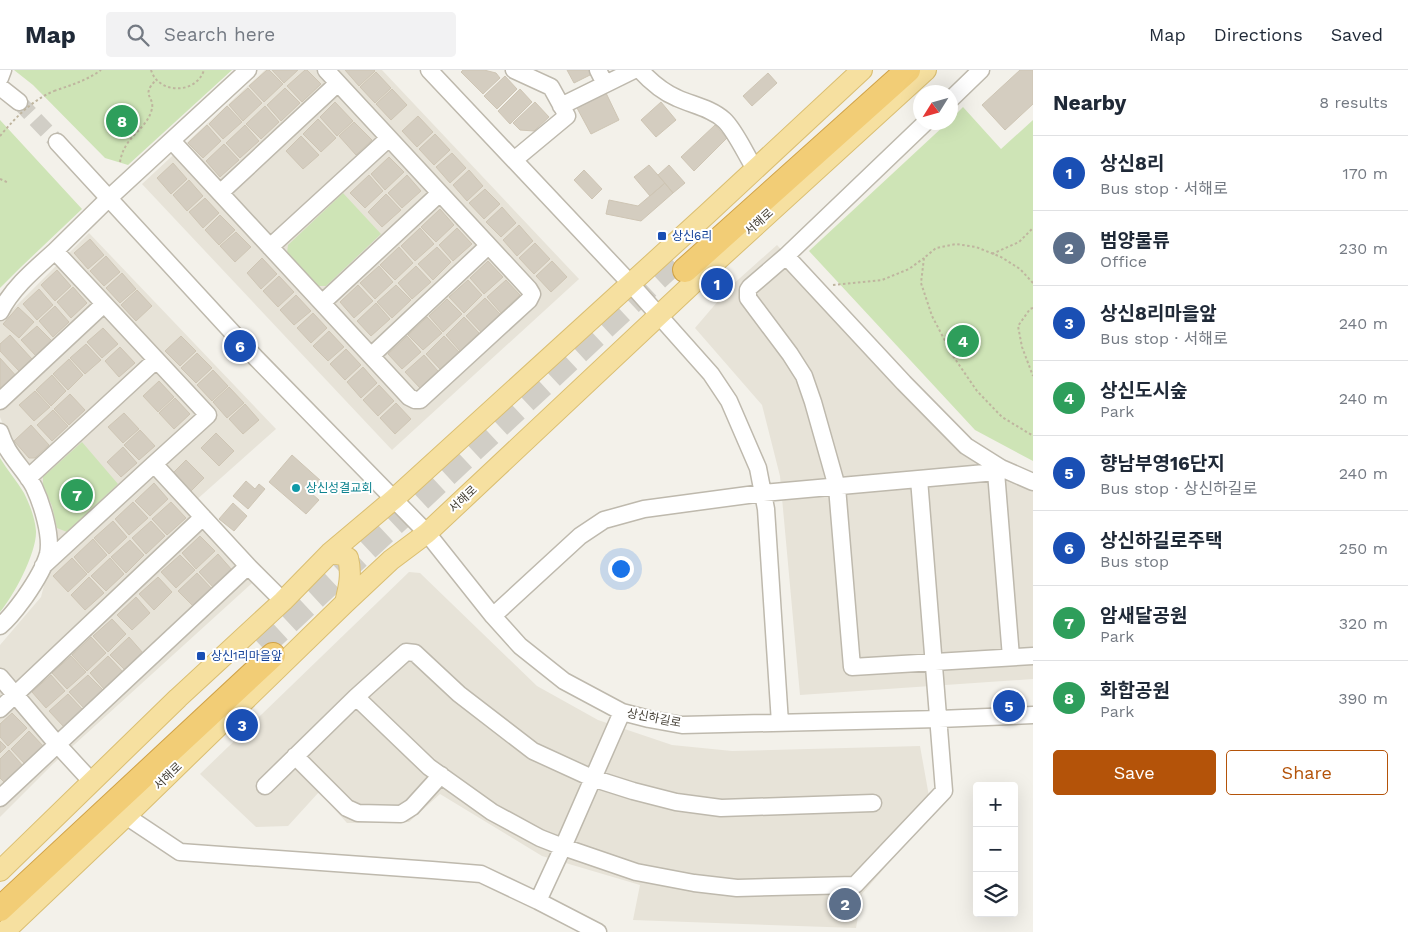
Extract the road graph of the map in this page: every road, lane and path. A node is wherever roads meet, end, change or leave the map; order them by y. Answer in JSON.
{"nodes":[{"id":1,"x":4,"y":70,"type":"edge"},
{"id":2,"x":101,"y":70,"type":"edge"},
{"id":3,"x":151,"y":70,"type":"edge"},
{"id":4,"x":204,"y":70,"type":"edge"},
{"id":5,"x":248,"y":70,"type":"edge"},
{"id":6,"x":326,"y":70,"type":"edge"},
{"id":7,"x":429,"y":70,"type":"edge"},
{"id":8,"x":514,"y":70,"type":"edge"},
{"id":9,"x":634,"y":70,"type":"edge"},
{"id":10,"x":640,"y":70,"type":"edge"},
{"id":11,"x":862,"y":70,"type":"edge"},
{"id":12,"x":883,"y":70,"type":"edge"},
{"id":13,"x":908,"y":70,"type":"edge"},
{"id":14,"x":926,"y":70,"type":"edge"},
{"id":15,"x":980,"y":70,"type":"edge"},
{"id":16,"x":532,"y":74,"type":"edge"},
{"id":17,"x":601,"y":77,"type":"edge"},
{"id":18,"x":0,"y":78,"type":"edge"},
{"id":19,"x":156,"y":80,"type":"junction"},
{"id":20,"x":338,"y":83,"type":"junction"},
{"id":21,"x":0,"y":87,"type":"edge"},
{"id":22,"x":958,"y":91,"type":"edge"},
{"id":23,"x":19,"y":102,"type":"tunnel mouth"},
{"id":24,"x":561,"y":106,"type":"junction"},
{"id":25,"x":918,"y":130,"type":"edge"},
{"id":26,"x":0,"y":136,"type":"edge"},
{"id":27,"x":389,"y":138,"type":"junction"},
{"id":28,"x":172,"y":141,"type":"junction"},
{"id":29,"x":57,"y":142,"type":"tunnel mouth"},
{"id":30,"x":514,"y":160,"type":"junction"},
{"id":31,"x":120,"y":162,"type":"dead end"},
{"id":32,"x":755,"y":170,"type":"junction"},
{"id":33,"x":0,"y":179,"type":"edge"},
{"id":34,"x":9,"y":183,"type":"dead end"},
{"id":35,"x":220,"y":193,"type":"junction"},
{"id":36,"x":440,"y":193,"type":"junction"},
{"id":37,"x":109,"y":198,"type":"junction"},
{"id":38,"x":1033,"y":228,"type":"edge"},
{"id":39,"x":488,"y":246,"type":"junction"},
{"id":40,"x":270,"y":247,"type":"junction"},
{"id":41,"x":55,"y":250,"type":"junction"},
{"id":42,"x":992,"y":254,"type":"junction"},
{"id":43,"x":786,"y":256,"type":"junction"},
{"id":44,"x":924,"y":258,"type":"junction"},
{"id":45,"x":683,"y":263,"type":"junction"},
{"id":46,"x":630,"y":282,"type":"junction"},
{"id":47,"x":1033,"y":283,"type":"edge"},
{"id":48,"x":815,"y":287,"type":"junction"},
{"id":49,"x":322,"y":303,"type":"junction"},
{"id":50,"x":104,"y":304,"type":"junction"},
{"id":51,"x":1033,"y":308,"type":"edge"},
{"id":52,"x":0,"y":312,"type":"edge"},
{"id":53,"x":660,"y":316,"type":"junction"},
{"id":54,"x":371,"y":356,"type":"junction"},
{"id":55,"x":156,"y":360,"type":"junction"},
{"id":56,"x":1032,"y":369,"type":"edge"},
{"id":57,"x":1033,"y":376,"type":"edge"},
{"id":58,"x":0,"y":402,"type":"edge"},
{"id":59,"x":0,"y":432,"type":"edge"},
{"id":60,"x":1033,"y":434,"type":"edge"},
{"id":61,"x":154,"y":464,"type":"junction"},
{"id":62,"x":998,"y":470,"type":"junction"},
{"id":63,"x":28,"y":478,"type":"junction"},
{"id":64,"x":919,"y":479,"type":"junction"},
{"id":65,"x":1033,"y":482,"type":"edge"},
{"id":66,"x":837,"y":487,"type":"junction"},
{"id":67,"x":763,"y":493,"type":"junction"},
{"id":68,"x":394,"y":499,"type":"junction"},
{"id":69,"x":203,"y":517,"type":"junction"},
{"id":70,"x":427,"y":532,"type":"junction"},
{"id":71,"x":330,"y":553,"type":"junction"},
{"id":72,"x":43,"y":566,"type":"junction"},
{"id":73,"x":248,"y":566,"type":"junction"},
{"id":74,"x":283,"y":601,"type":"junction"},
{"id":75,"x":345,"y":603,"type":"junction"},
{"id":76,"x":493,"y":616,"type":"junction"},
{"id":77,"x":0,"y":626,"type":"edge"},
{"id":78,"x":1033,"y":656,"type":"edge"},
{"id":79,"x":1011,"y":658,"type":"junction"},
{"id":80,"x":934,"y":662,"type":"junction"},
{"id":81,"x":0,"y":677,"type":"edge"},
{"id":82,"x":15,"y":695,"type":"junction"},
{"id":83,"x":356,"y":697,"type":"junction"},
{"id":84,"x":0,"y":709,"type":"edge"},
{"id":85,"x":622,"y":712,"type":"junction"},
{"id":86,"x":1033,"y":715,"type":"edge"},
{"id":87,"x":939,"y":719,"type":"junction"},
{"id":88,"x":780,"y":723,"type":"junction"},
{"id":89,"x":57,"y":744,"type":"junction"},
{"id":90,"x":295,"y":756,"type":"junction"},
{"id":91,"x":441,"y":775,"type":"junction"},
{"id":92,"x":592,"y":778,"type":"junction"},
{"id":93,"x":92,"y":782,"type":"junction"},
{"id":94,"x":265,"y":786,"type":"dead end"},
{"id":95,"x":0,"y":798,"type":"edge"},
{"id":96,"x":873,"y":803,"type":"dead end"},
{"id":97,"x":126,"y":816,"type":"junction"},
{"id":98,"x":563,"y":847,"type":"junction"},
{"id":99,"x":0,"y":872,"type":"edge"},
{"id":100,"x":0,"y":896,"type":"edge"},
{"id":101,"x":538,"y":901,"type":"junction"},
{"id":102,"x":0,"y":909,"type":"edge"},
{"id":103,"x":4,"y":932,"type":"edge"},
{"id":104,"x":598,"y":932,"type":"edge"}],
"edges":[{"from":1,"to":18,"type":"street"},
{"from":2,"to":26,"type":"path","bridge":true},
{"from":3,"to":19,"type":"path"},
{"from":4,"to":19,"type":"path"},
{"from":5,"to":28,"type":"street"},
{"from":6,"to":20,"type":"street"},
{"from":7,"to":30,"type":"street"},
{"from":8,"to":16,"type":"street"},
{"from":9,"to":17,"type":"street"},
{"from":10,"to":32,"type":"street"},
{"from":11,"to":32,"type":"main road","name":"서해로"},
{"from":12,"to":45,"type":"highway","name":"서해로"},
{"from":13,"to":45,"type":"highway","name":"서해로"},
{"from":14,"to":45,"type":"main road","name":"서해로"},
{"from":15,"to":22,"type":"street"},
{"from":16,"to":24,"type":"street"},
{"from":17,"to":24,"type":"street"},
{"from":19,"to":31,"type":"path"},
{"from":20,"to":27,"type":"street"},
{"from":20,"to":35,"type":"street"},
{"from":21,"to":23,"type":"street"},
{"from":24,"to":30,"type":"street"},
{"from":25,"to":43,"type":"street"},
{"from":27,"to":36,"type":"street"},
{"from":27,"to":40,"type":"street"},
{"from":28,"to":35,"type":"street"},
{"from":28,"to":37,"type":"street"},
{"from":29,"to":37,"type":"street","name":"상신하길로"},
{"from":30,"to":46,"type":"street"},
{"from":32,"to":45,"type":"main road","name":"서해로"},
{"from":33,"to":34,"type":"path"},
{"from":35,"to":40,"type":"street"},
{"from":36,"to":39,"type":"street"},
{"from":36,"to":49,"type":"street"},
{"from":37,"to":41,"type":"street"},
{"from":37,"to":68,"type":"street","name":"상신하길로"},
{"from":38,"to":42,"type":"path"},
{"from":39,"to":54,"type":"street"},
{"from":39,"to":54,"type":"street"},
{"from":40,"to":49,"type":"street"},
{"from":41,"to":50,"type":"street"},
{"from":41,"to":52,"type":"street"},
{"from":42,"to":44,"type":"path"},
{"from":42,"to":47,"type":"path"},
{"from":43,"to":48,"type":"street"},
{"from":43,"to":66,"type":"street"},
{"from":44,"to":48,"type":"path"},
{"from":44,"to":60,"type":"path"},
{"from":45,"to":46,"type":"main road","name":"서해로"},
{"from":45,"to":53,"type":"main road","name":"서해로"},
{"from":46,"to":53,"type":"street"},
{"from":46,"to":68,"type":"main road","name":"서해로"},
{"from":48,"to":62,"type":"street"},
{"from":49,"to":54,"type":"street"},
{"from":50,"to":55,"type":"street"},
{"from":50,"to":58,"type":"street"},
{"from":51,"to":56,"type":"path"},
{"from":53,"to":67,"type":"street"},
{"from":53,"to":70,"type":"main road","name":"서해로"},
{"from":55,"to":61,"type":"street"},
{"from":55,"to":63,"type":"street"},
{"from":56,"to":57,"type":"path"},
{"from":59,"to":63,"type":"street"},
{"from":61,"to":69,"type":"street"},
{"from":61,"to":72,"type":"street"},
{"from":62,"to":64,"type":"street"},
{"from":62,"to":65,"type":"street"},
{"from":62,"to":79,"type":"street"},
{"from":63,"to":72,"type":"street"},
{"from":64,"to":66,"type":"street"},
{"from":64,"to":80,"type":"street"},
{"from":66,"to":67,"type":"street"},
{"from":66,"to":80,"type":"street"},
{"from":67,"to":76,"type":"street"},
{"from":67,"to":88,"type":"street"},
{"from":68,"to":70,"type":"street","name":"상신하길로"},
{"from":68,"to":71,"type":"main road","name":"서해로"},
{"from":69,"to":73,"type":"street"},
{"from":69,"to":82,"type":"street"},
{"from":70,"to":75,"type":"main road","name":"서해로"},
{"from":70,"to":76,"type":"street","name":"상신하길로"},
{"from":71,"to":74,"type":"main road","name":"서해로"},
{"from":71,"to":75,"type":"main road"},
{"from":72,"to":77,"type":"street"},
{"from":73,"to":74,"type":"street"},
{"from":73,"to":89,"type":"street"},
{"from":74,"to":93,"type":"main road","name":"서해로"},
{"from":75,"to":97,"type":"main road","name":"서해로"},
{"from":76,"to":85,"type":"street","name":"상신하길로"},
{"from":78,"to":79,"type":"street"},
{"from":79,"to":80,"type":"street"},
{"from":80,"to":87,"type":"street"},
{"from":81,"to":82,"type":"street"},
{"from":82,"to":84,"type":"street"},
{"from":82,"to":89,"type":"street"},
{"from":83,"to":90,"type":"street"},
{"from":83,"to":91,"type":"street"},
{"from":83,"to":92,"type":"street"},
{"from":85,"to":88,"type":"street","name":"상신하길로"},
{"from":85,"to":92,"type":"street"},
{"from":86,"to":87,"type":"street","name":"상신하길로"},
{"from":87,"to":88,"type":"street","name":"상신하길로"},
{"from":87,"to":98,"type":"street"},
{"from":89,"to":93,"type":"street"},
{"from":89,"to":95,"type":"street"},
{"from":90,"to":91,"type":"street"},
{"from":90,"to":94,"type":"street"},
{"from":91,"to":98,"type":"street"},
{"from":92,"to":96,"type":"street"},
{"from":92,"to":98,"type":"street"},
{"from":93,"to":99,"type":"main road","name":"서해로"},
{"from":97,"to":101,"type":"street"},
{"from":97,"to":103,"type":"main road","name":"서해로"},
{"from":98,"to":101,"type":"street"},
{"from":100,"to":102,"type":"highway","name":"서해로"},
{"from":101,"to":104,"type":"street"}]}
